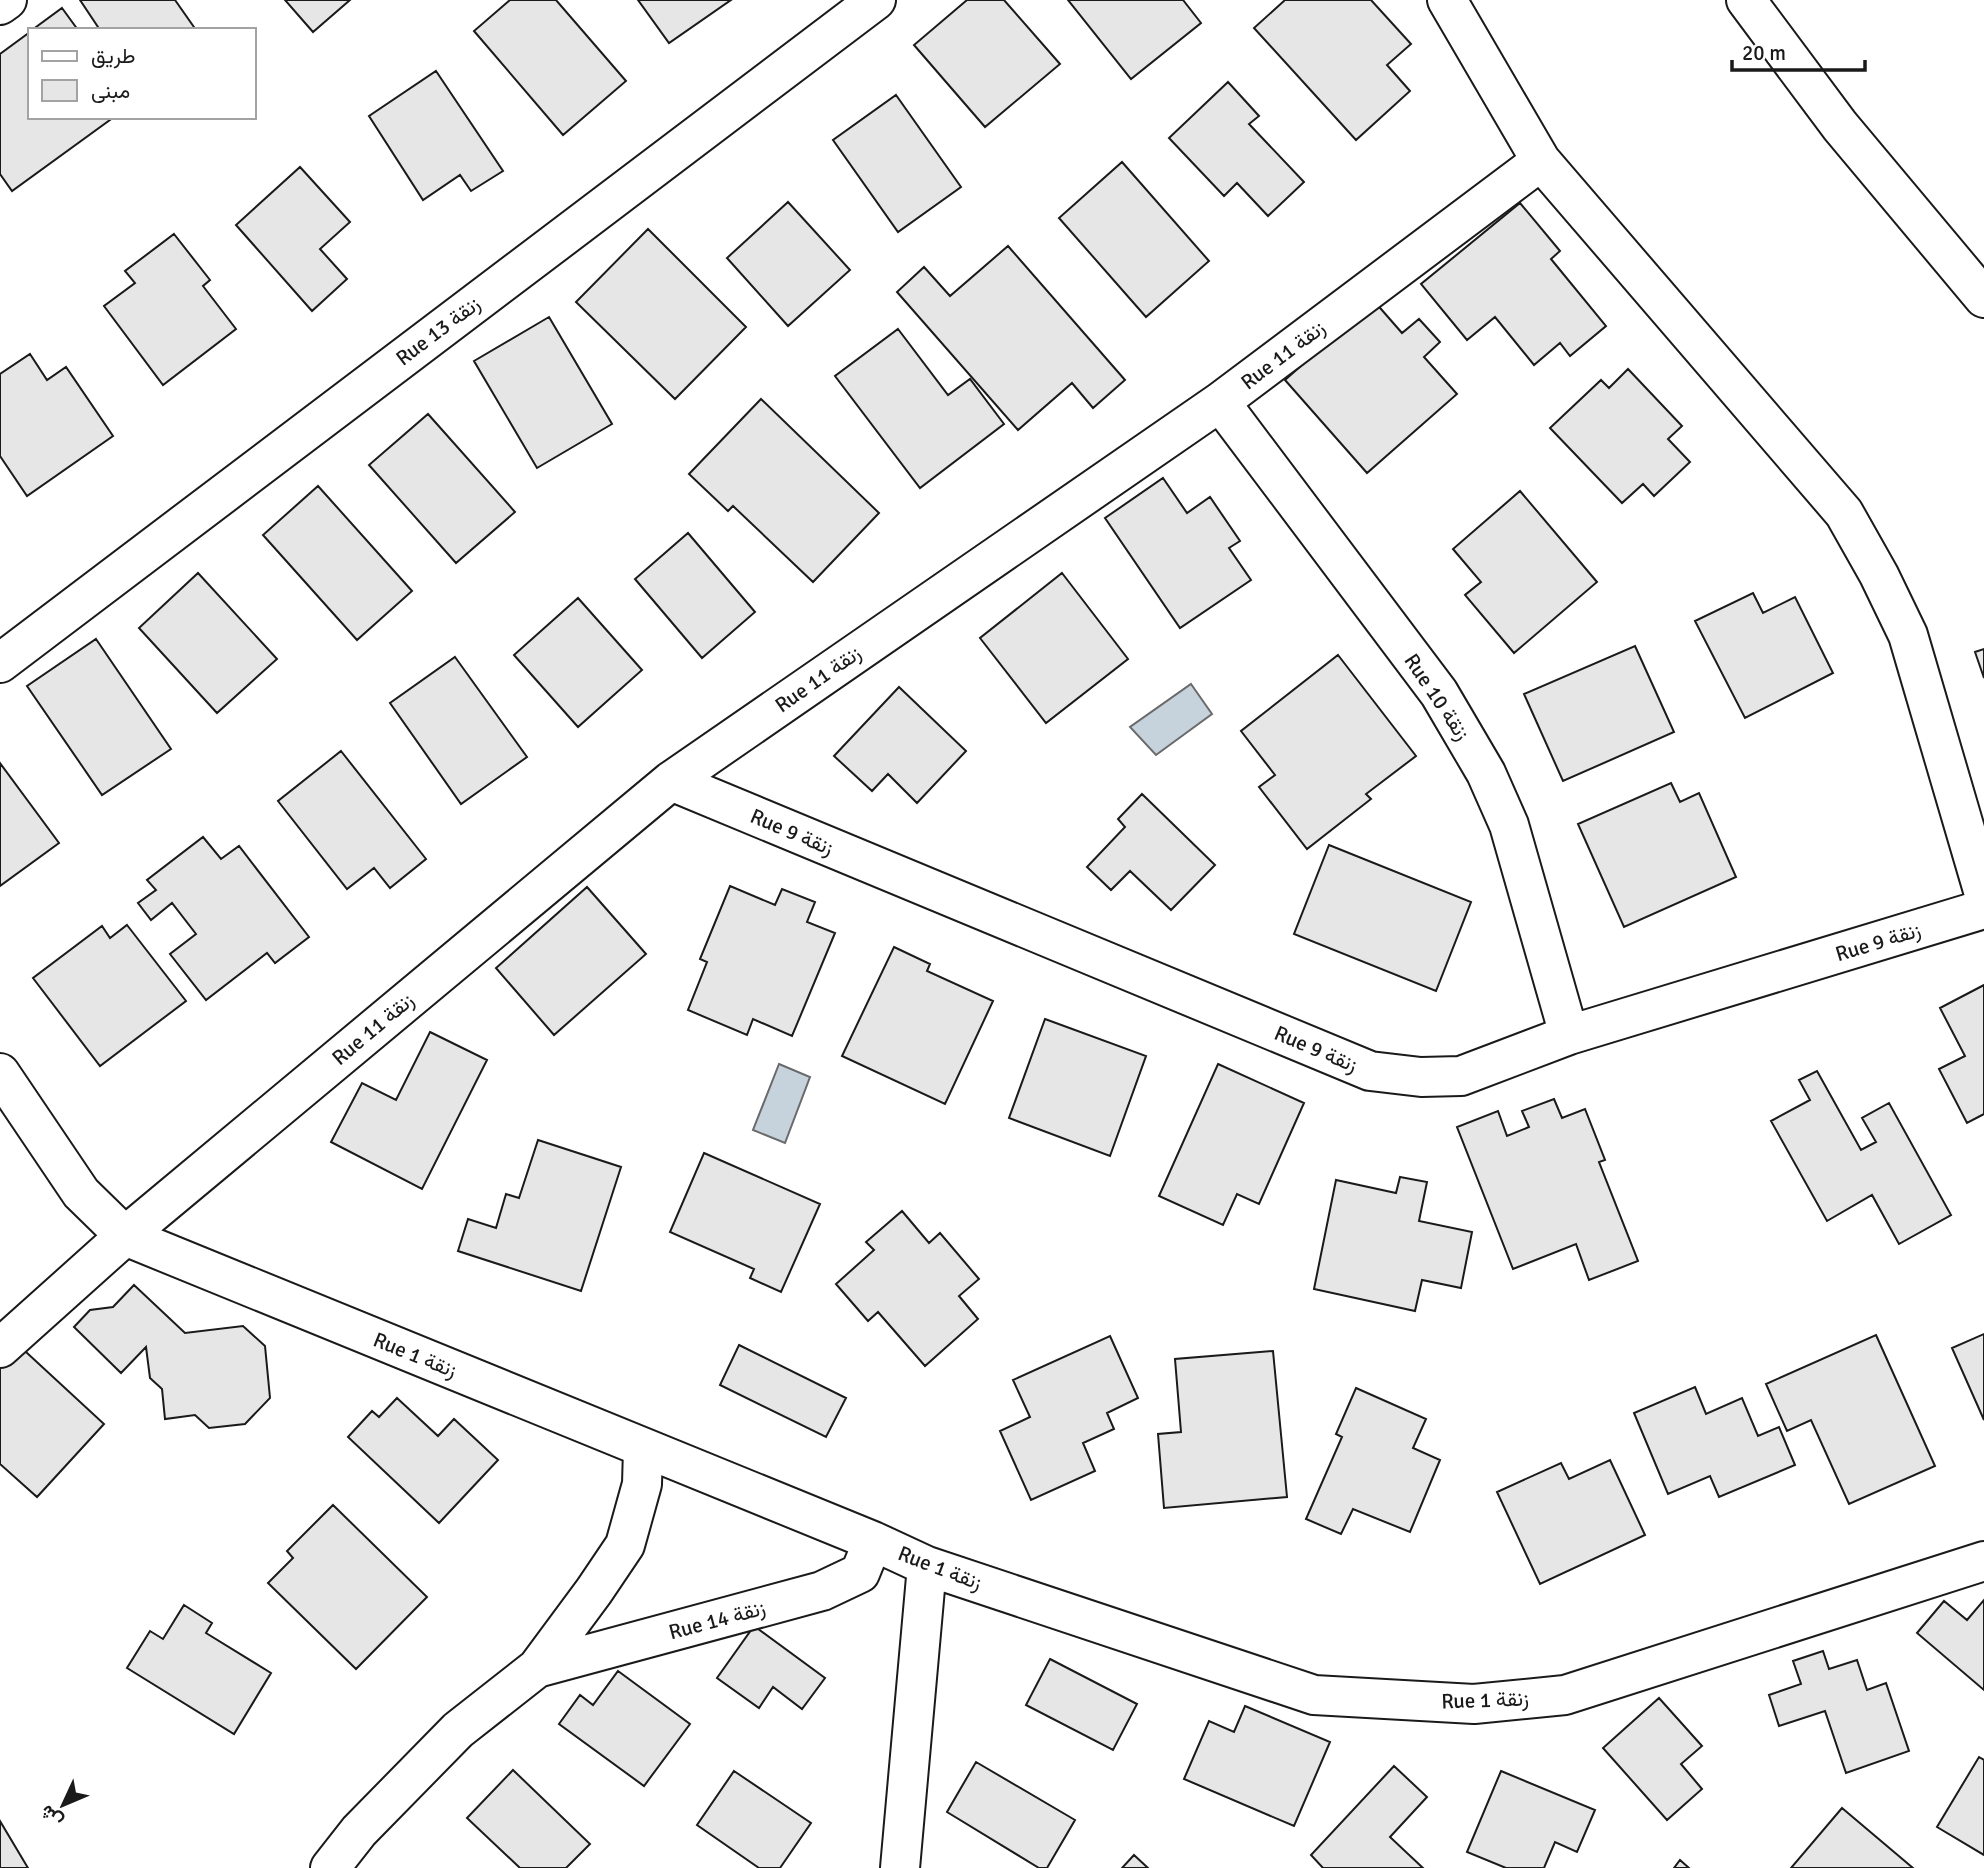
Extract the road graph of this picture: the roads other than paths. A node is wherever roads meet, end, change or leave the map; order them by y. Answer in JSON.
{"nodes":[{"id":1,"x":7,"y":0,"type":"edge"},
{"id":2,"x":876,"y":0,"type":"edge"},
{"id":3,"x":1447,"y":0,"type":"edge"},
{"id":4,"x":1746,"y":0,"type":"edge"},
{"id":5,"x":0,"y":5,"type":"edge"},
{"id":6,"x":1541,"y":161,"type":"junction"},
{"id":7,"x":1984,"y":298,"type":"edge"},
{"id":8,"x":1220,"y":402,"type":"junction"},
{"id":9,"x":0,"y":663,"type":"edge"},
{"id":10,"x":671,"y":781,"type":"junction"},
{"id":11,"x":1984,"y":894,"type":"edge"},
{"id":12,"x":1984,"y":909,"type":"edge"},
{"id":13,"x":1569,"y":1035,"type":"junction"},
{"id":14,"x":0,"y":1073,"type":"edge"},
{"id":15,"x":125,"y":1236,"type":"junction"},
{"id":16,"x":0,"y":1348,"type":"edge"},
{"id":17,"x":643,"y":1449,"type":"junction"},
{"id":18,"x":873,"y":1541,"type":"junction"},
{"id":19,"x":1984,"y":1561,"type":"edge"},
{"id":20,"x":927,"y":1566,"type":"junction"},
{"id":21,"x":537,"y":1668,"type":"junction"},
{"id":22,"x":330,"y":1868,"type":"edge"},
{"id":23,"x":901,"y":1868,"type":"edge"}],
"edges":[{"from":1,"to":5,"type":"street"},
{"from":2,"to":9,"type":"street","name":"Rue 13 زنقة"},
{"from":3,"to":6,"type":"street"},
{"from":4,"to":7,"type":"street"},
{"from":6,"to":8,"type":"street","name":"Rue 11 زنقة"},
{"from":6,"to":11,"type":"street"},
{"from":8,"to":10,"type":"street","name":"Rue 11 زنقة"},
{"from":8,"to":13,"type":"street","name":"Rue 10 زنقة"},
{"from":10,"to":13,"type":"street","name":"Rue 9 زنقة"},
{"from":10,"to":15,"type":"street","name":"Rue 11 زنقة"},
{"from":12,"to":13,"type":"street","name":"Rue 9 زنقة"},
{"from":14,"to":15,"type":"street","name":"Rue 1 زنقة"},
{"from":15,"to":16,"type":"street","name":"Rue 11 زنقة"},
{"from":15,"to":17,"type":"street","name":"Rue 1 زنقة"},
{"from":17,"to":18,"type":"street","name":"Rue 1 زنقة"},
{"from":17,"to":21,"type":"street","name":"Rue 14 زنقة"},
{"from":18,"to":20,"type":"street","name":"Rue 1 زنقة"},
{"from":18,"to":21,"type":"street","name":"Rue 14 زنقة"},
{"from":19,"to":20,"type":"street","name":"Rue 1 زنقة"},
{"from":20,"to":23,"type":"street"},
{"from":21,"to":22,"type":"street","name":"Rue 14 زنقة"}]}
